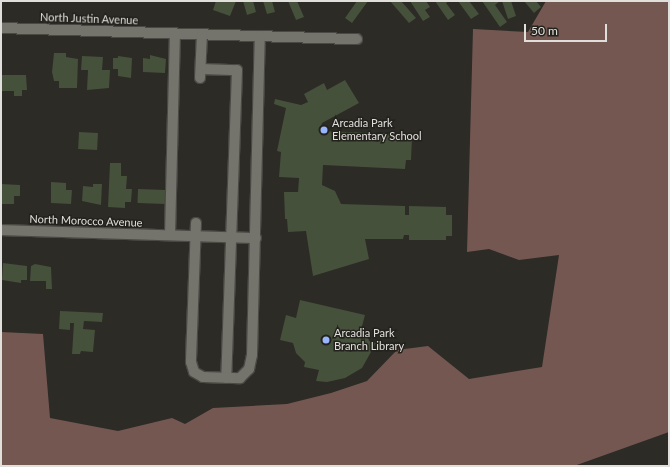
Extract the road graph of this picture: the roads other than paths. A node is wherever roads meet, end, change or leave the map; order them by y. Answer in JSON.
{"nodes":[{"id":1,"x":1,"y":28,"type":"edge"},
{"id":2,"x":175,"y":33,"type":"junction"},
{"id":3,"x":202,"y":34,"type":"junction"},
{"id":4,"x":260,"y":36,"type":"junction"},
{"id":5,"x":357,"y":39,"type":"dead end"},
{"id":6,"x":196,"y":223,"type":"dead end"},
{"id":7,"x":1,"y":230,"type":"edge"},
{"id":8,"x":170,"y":235,"type":"junction"},
{"id":9,"x":195,"y":236,"type":"junction"},
{"id":10,"x":231,"y":237,"type":"junction"},
{"id":11,"x":256,"y":238,"type":"junction"},
{"id":12,"x":226,"y":378,"type":"junction"}],
"edges":[{"from":1,"to":2,"type":"street","name":"North Justin Avenue"},
{"from":2,"to":3,"type":"street","name":"North Justin Avenue"},
{"from":2,"to":8,"type":"street"},
{"from":3,"to":4,"type":"street","name":"North Justin Avenue"},
{"from":3,"to":10,"type":"street"},
{"from":4,"to":5,"type":"street","name":"North Justin Avenue"},
{"from":4,"to":11,"type":"street"},
{"from":6,"to":9,"type":"street"},
{"from":7,"to":8,"type":"street","name":"North Morocco Avenue"},
{"from":8,"to":9,"type":"street","name":"North Morocco Avenue"},
{"from":9,"to":10,"type":"street","name":"North Morocco Avenue"},
{"from":9,"to":12,"type":"street"},
{"from":10,"to":11,"type":"street","name":"North Morocco Avenue"},
{"from":10,"to":12,"type":"street"},
{"from":11,"to":12,"type":"street"}]}
